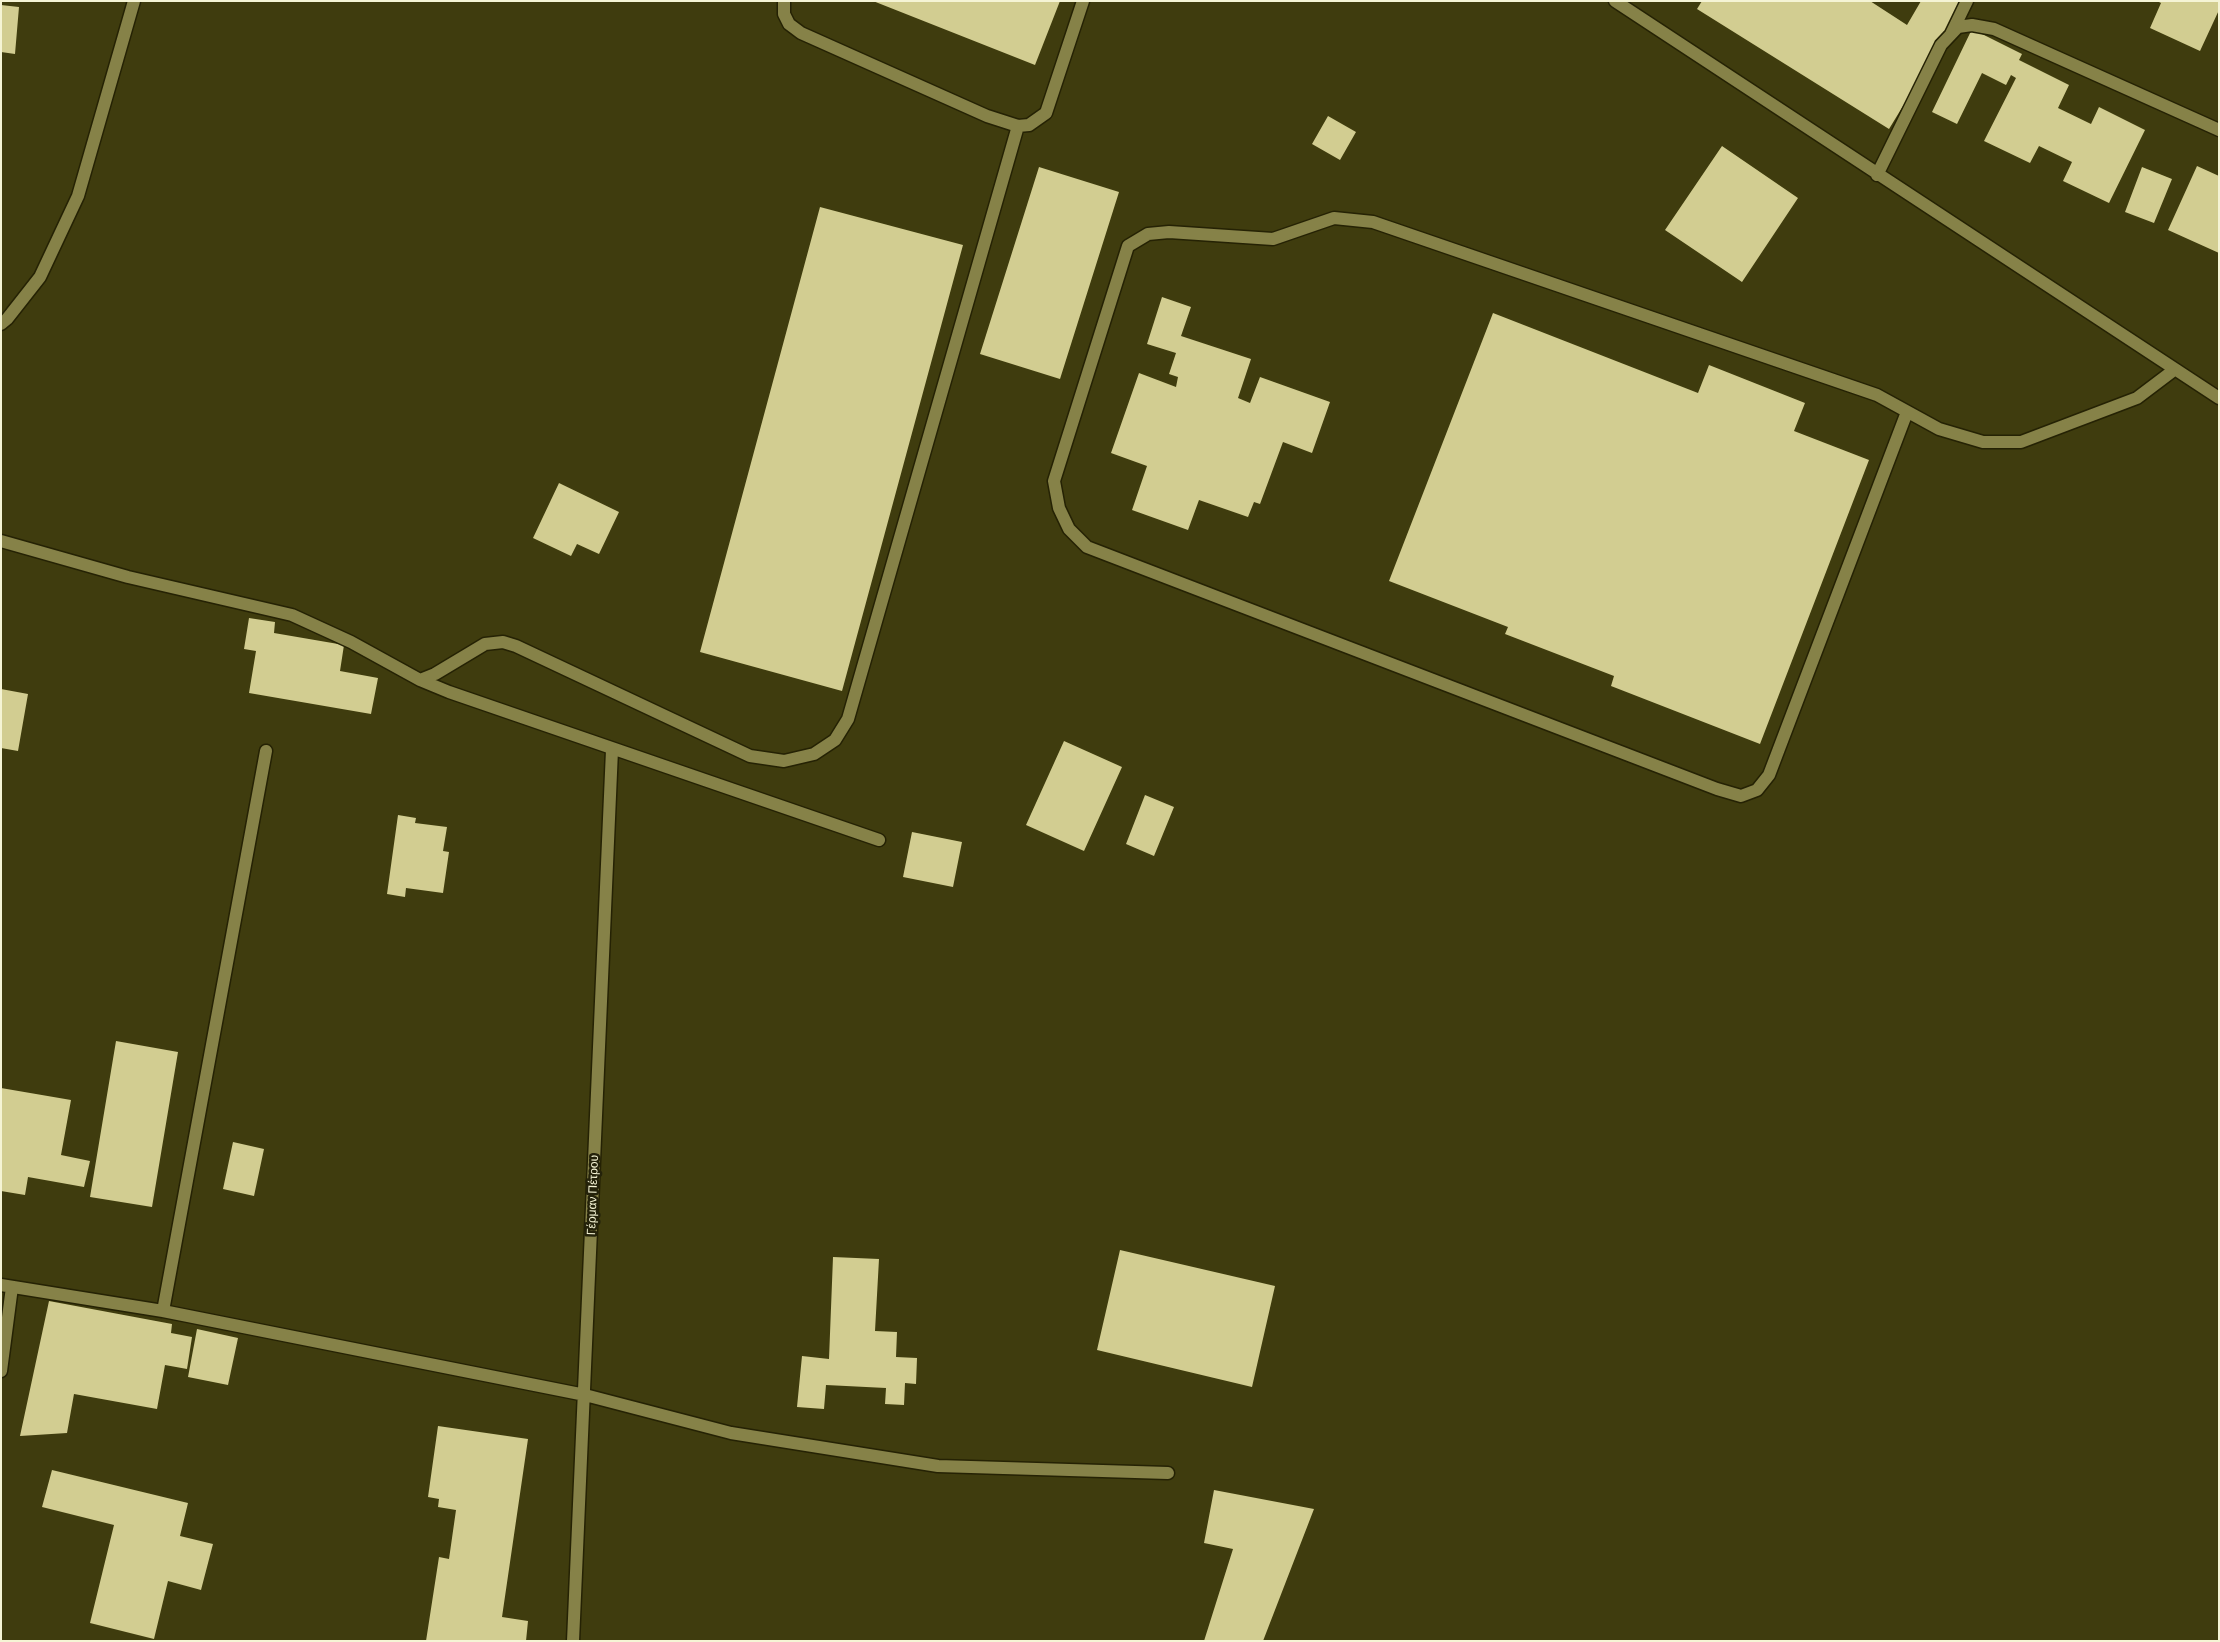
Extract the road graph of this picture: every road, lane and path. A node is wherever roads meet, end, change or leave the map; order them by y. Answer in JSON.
{"nodes":[{"id":1,"x":134,"y":1,"type":"edge"},
{"id":2,"x":784,"y":1,"type":"edge"},
{"id":3,"x":1083,"y":1,"type":"edge"},
{"id":4,"x":1615,"y":1,"type":"edge"},
{"id":5,"x":1967,"y":1,"type":"edge"},
{"id":6,"x":1950,"y":36,"type":"junction"},
{"id":7,"x":1018,"y":126,"type":"junction"},
{"id":8,"x":2219,"y":130,"type":"edge"},
{"id":9,"x":1877,"y":175,"type":"junction"},
{"id":10,"x":1,"y":324,"type":"edge"},
{"id":11,"x":2174,"y":370,"type":"junction"},
{"id":12,"x":2219,"y":398,"type":"edge"},
{"id":13,"x":1906,"y":412,"type":"junction"},
{"id":14,"x":1,"y":541,"type":"edge"},
{"id":15,"x":420,"y":680,"type":"junction"},
{"id":16,"x":612,"y":750,"type":"junction"},
{"id":17,"x":266,"y":751,"type":"dead end"},
{"id":18,"x":878,"y":840,"type":"dead end"},
{"id":19,"x":7,"y":1286,"type":"edge"},
{"id":20,"x":163,"y":1310,"type":"junction"},
{"id":21,"x":1,"y":1370,"type":"edge"},
{"id":22,"x":584,"y":1395,"type":"junction"},
{"id":23,"x":1168,"y":1473,"type":"dead end"},
{"id":24,"x":573,"y":1641,"type":"edge"}],
"edges":[{"from":1,"to":10,"type":"street"},
{"from":2,"to":7,"type":"street"},
{"from":3,"to":7,"type":"street"},
{"from":4,"to":9,"type":"street"},
{"from":5,"to":6,"type":"street"},
{"from":6,"to":8,"type":"street"},
{"from":6,"to":9,"type":"street"},
{"from":7,"to":15,"type":"street"},
{"from":9,"to":11,"type":"street"},
{"from":11,"to":12,"type":"street"},
{"from":11,"to":13,"type":"street"},
{"from":13,"to":13,"type":"street"},
{"from":14,"to":15,"type":"street"},
{"from":15,"to":16,"type":"street"},
{"from":16,"to":18,"type":"street"},
{"from":16,"to":22,"type":"street","name":"Γέρμαν Πέτρου"},
{"from":17,"to":20,"type":"street"},
{"from":19,"to":20,"type":"street"},
{"from":19,"to":21,"type":"street"},
{"from":20,"to":22,"type":"street"},
{"from":22,"to":23,"type":"street"},
{"from":22,"to":24,"type":"street","name":"Γέρμαν Πέτρου"}]}
